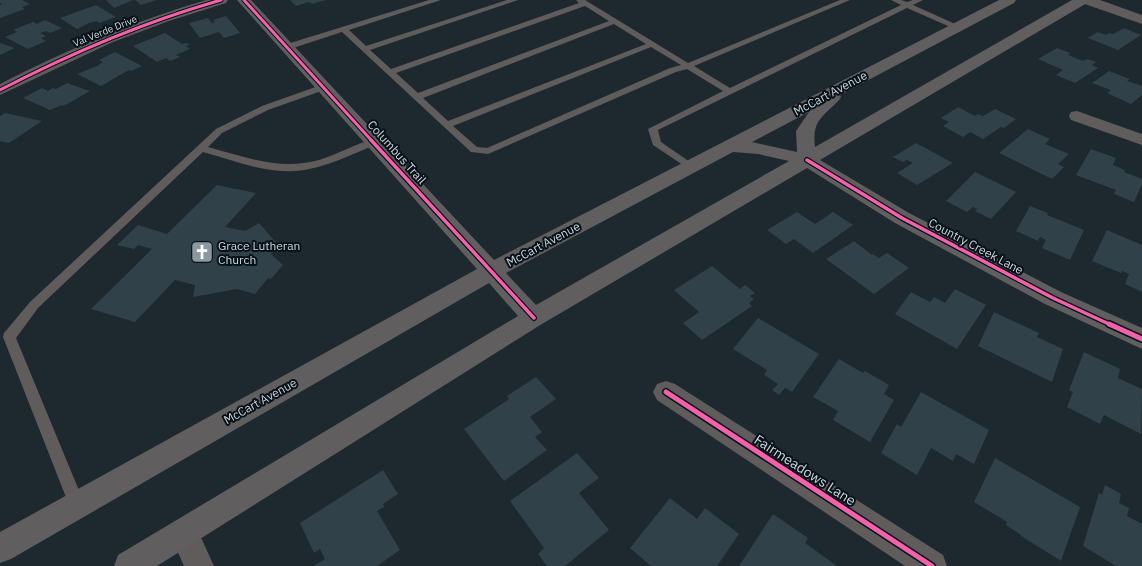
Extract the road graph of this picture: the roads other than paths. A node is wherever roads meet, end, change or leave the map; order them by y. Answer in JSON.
{"nodes":[{"id":1,"x":221,"y":0,"type":"edge"},
{"id":2,"x":244,"y":0,"type":"edge"},
{"id":3,"x":437,"y":0,"type":"edge"},
{"id":4,"x":514,"y":0,"type":"edge"},
{"id":5,"x":846,"y":0,"type":"edge"},
{"id":6,"x":895,"y":0,"type":"edge"},
{"id":7,"x":919,"y":0,"type":"edge"},
{"id":8,"x":1009,"y":0,"type":"edge"},
{"id":9,"x":1082,"y":0,"type":"edge"},
{"id":10,"x":1087,"y":0,"type":"edge"},
{"id":11,"x":583,"y":2,"type":"edge"},
{"id":12,"x":908,"y":6,"type":"junction"},
{"id":13,"x":1142,"y":20,"type":"edge"},
{"id":14,"x":615,"y":21,"type":"junction"},
{"id":15,"x":958,"y":27,"type":"junction"},
{"id":16,"x":343,"y":29,"type":"junction"},
{"id":17,"x":652,"y":44,"type":"junction"},
{"id":18,"x":287,"y":47,"type":"junction"},
{"id":19,"x":365,"y":49,"type":"junction"},
{"id":20,"x":688,"y":66,"type":"junction"},
{"id":21,"x":390,"y":72,"type":"junction"},
{"id":22,"x":845,"y":85,"type":"junction"},
{"id":23,"x":324,"y":87,"type":"junction"},
{"id":24,"x":0,"y":90,"type":"edge"},
{"id":25,"x":730,"y":92,"type":"junction"},
{"id":26,"x":416,"y":97,"type":"junction"},
{"id":27,"x":1077,"y":116,"type":"dead end"},
{"id":28,"x":447,"y":125,"type":"junction"},
{"id":29,"x":1142,"y":140,"type":"edge"},
{"id":30,"x":374,"y":142,"type":"junction"},
{"id":31,"x":728,"y":146,"type":"junction"},
{"id":32,"x":200,"y":148,"type":"junction"},
{"id":33,"x":807,"y":160,"type":"junction"},
{"id":34,"x":689,"y":166,"type":"junction"},
{"id":35,"x":491,"y":271,"type":"junction"},
{"id":36,"x":534,"y":318,"type":"junction"},
{"id":37,"x":1142,"y":338,"type":"edge"},
{"id":38,"x":666,"y":392,"type":"dead end"},
{"id":39,"x":76,"y":505,"type":"junction"},
{"id":40,"x":184,"y":532,"type":"junction"},
{"id":41,"x":0,"y":548,"type":"edge"},
{"id":42,"x":129,"y":566,"type":"edge"},
{"id":43,"x":199,"y":566,"type":"edge"},
{"id":44,"x":932,"y":566,"type":"edge"}],
"edges":[{"from":1,"to":24,"type":"street","name":"Val Verde Drive"},
{"from":2,"to":18,"type":"main road","name":"Columbus Trail"},
{"from":3,"to":16,"type":"lane"},
{"from":4,"to":19,"type":"lane"},
{"from":5,"to":20,"type":"lane"},
{"from":6,"to":12,"type":"lane"},
{"from":7,"to":12,"type":"lane"},
{"from":8,"to":15,"type":"main road","name":"McCart Avenue"},
{"from":9,"to":33,"type":"main road"},
{"from":10,"to":13,"type":"street"},
{"from":11,"to":14,"type":"lane"},
{"from":11,"to":21,"type":"lane"},
{"from":12,"to":15,"type":"lane"},
{"from":12,"to":25,"type":"lane"},
{"from":14,"to":17,"type":"lane"},
{"from":14,"to":26,"type":"lane"},
{"from":15,"to":22,"type":"main road","name":"McCart Avenue"},
{"from":16,"to":18,"type":"lane"},
{"from":16,"to":19,"type":"lane"},
{"from":17,"to":20,"type":"lane"},
{"from":17,"to":28,"type":"lane"},
{"from":18,"to":23,"type":"main road","name":"Columbus Trail"},
{"from":19,"to":21,"type":"lane"},
{"from":20,"to":25,"type":"lane"},
{"from":20,"to":28,"type":"lane"},
{"from":21,"to":26,"type":"lane"},
{"from":22,"to":31,"type":"main road","name":"McCart Avenue"},
{"from":22,"to":33,"type":"main road"},
{"from":23,"to":30,"type":"main road","name":"Columbus Trail"},
{"from":23,"to":32,"type":"lane"},
{"from":25,"to":34,"type":"lane"},
{"from":26,"to":28,"type":"lane"},
{"from":27,"to":29,"type":"street"},
{"from":30,"to":32,"type":"lane"},
{"from":30,"to":35,"type":"main road","name":"Columbus Trail"},
{"from":31,"to":33,"type":"main road","name":"Country Creek Lane"},
{"from":31,"to":34,"type":"main road","name":"McCart Avenue"},
{"from":32,"to":39,"type":"lane"},
{"from":33,"to":36,"type":"main road"},
{"from":33,"to":37,"type":"main road","name":"Country Creek Lane"},
{"from":34,"to":35,"type":"main road","name":"McCart Avenue"},
{"from":35,"to":36,"type":"main road","name":"Columbus Trail"},
{"from":35,"to":39,"type":"main road","name":"McCart Avenue"},
{"from":36,"to":40,"type":"main road"},
{"from":38,"to":44,"type":"street","name":"Fairmeadows Lane"},
{"from":39,"to":41,"type":"main road","name":"McCart Avenue"},
{"from":40,"to":42,"type":"main road"},
{"from":40,"to":43,"type":"street"}]}
